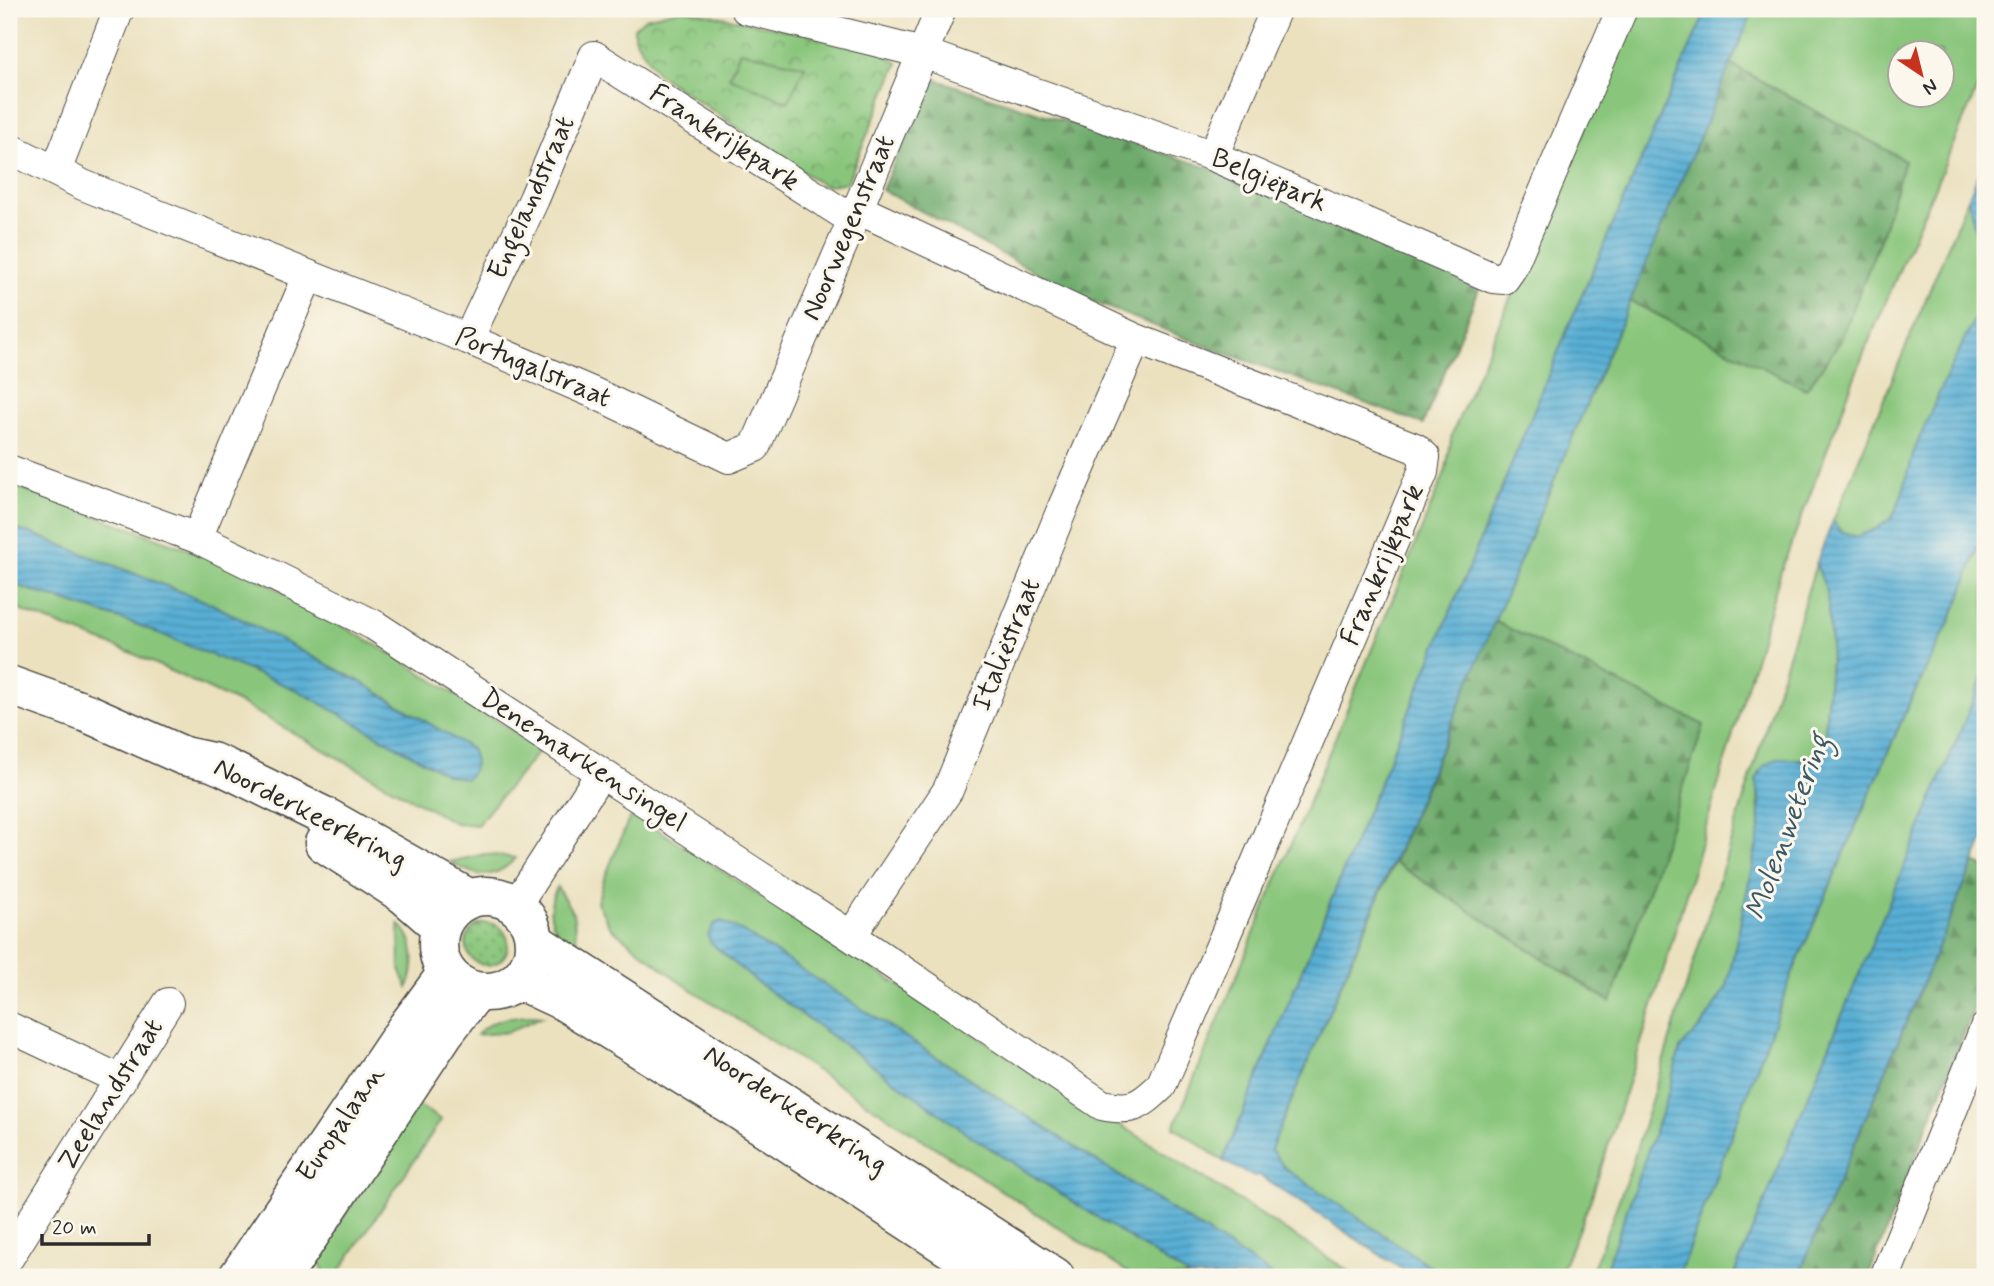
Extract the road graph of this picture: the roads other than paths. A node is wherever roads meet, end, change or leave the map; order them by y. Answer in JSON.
{"nodes":[{"id":1,"x":119,"y":9,"type":"edge"},
{"id":2,"x":746,"y":9,"type":"edge"},
{"id":3,"x":942,"y":9,"type":"edge"},
{"id":4,"x":1276,"y":9,"type":"edge"},
{"id":5,"x":1622,"y":9,"type":"edge"},
{"id":6,"x":923,"y":53,"type":"junction"},
{"id":7,"x":594,"y":56,"type":"joint"},
{"id":8,"x":9,"y":148,"type":"edge"},
{"id":9,"x":1213,"y":156,"type":"junction"},
{"id":10,"x":56,"y":171,"type":"junction"},
{"id":11,"x":855,"y":215,"type":"junction"},
{"id":12,"x":308,"y":276,"type":"junction"},
{"id":13,"x":1136,"y":338,"type":"junction"},
{"id":14,"x":468,"y":339,"type":"junction"},
{"id":15,"x":755,"y":447,"type":"joint"},
{"id":16,"x":9,"y":470,"type":"edge"},
{"id":17,"x":197,"y":538,"type":"junction"},
{"id":18,"x":9,"y":685,"type":"edge"},
{"id":19,"x":184,"y":756,"type":"junction"},
{"id":20,"x":601,"y":773,"type":"junction"},
{"id":21,"x":470,"y":899,"type":"junction"},
{"id":22,"x":516,"y":905,"type":"junction"},
{"id":23,"x":441,"y":927,"type":"junction"},
{"id":24,"x":851,"y":936,"type":"junction"},
{"id":25,"x":535,"y":942,"type":"junction"},
{"id":26,"x":518,"y":981,"type":"junction"},
{"id":27,"x":461,"y":982,"type":"junction"},
{"id":28,"x":168,"y":1003,"type":"dead end"},
{"id":29,"x":9,"y":1027,"type":"edge"},
{"id":30,"x":1985,"y":1028,"type":"edge"},
{"id":31,"x":121,"y":1080,"type":"junction"},
{"id":32,"x":1125,"y":1110,"type":"joint"},
{"id":33,"x":9,"y":1257,"type":"edge"},
{"id":34,"x":238,"y":1277,"type":"edge"},
{"id":35,"x":282,"y":1277,"type":"edge"},
{"id":36,"x":994,"y":1277,"type":"edge"},
{"id":37,"x":1055,"y":1277,"type":"edge"},
{"id":38,"x":1885,"y":1277,"type":"edge"}],
"edges":[{"from":1,"to":10,"type":"street"},
{"from":2,"to":6,"type":"street","name":"Belgiëpark"},
{"from":3,"to":6,"type":"street","name":"Noorwegenstraat"},
{"from":4,"to":9,"type":"street"},
{"from":5,"to":9,"type":"street","name":"Belgiëpark"},
{"from":6,"to":9,"type":"street","name":"Belgiëpark"},
{"from":6,"to":11,"type":"street","name":"Noorwegenstraat"},
{"from":7,"to":11,"type":"street","name":"Frankrijkpark"},
{"from":7,"to":14,"type":"street","name":"Engelandstraat"},
{"from":8,"to":10,"type":"street","name":"Portugalstraat"},
{"from":10,"to":12,"type":"street","name":"Portugalstraat"},
{"from":11,"to":13,"type":"street","name":"Frankrijkpark"},
{"from":11,"to":15,"type":"street","name":"Noorwegenstraat"},
{"from":12,"to":14,"type":"street","name":"Portugalstraat"},
{"from":12,"to":17,"type":"street"},
{"from":13,"to":24,"type":"street","name":"Italiëstraat"},
{"from":13,"to":32,"type":"street","name":"Frankrijkpark"},
{"from":14,"to":15,"type":"street","name":"Portugalstraat"},
{"from":16,"to":17,"type":"street","name":"Denemarkensingel"},
{"from":17,"to":20,"type":"street","name":"Denemarkensingel"},
{"from":18,"to":19,"type":"street","name":"Noorderkeerkring"},
{"from":19,"to":21,"type":"street","name":"Noorderkeerkring"},
{"from":19,"to":23,"type":"street","name":"Noorderkeerkring"},
{"from":20,"to":22,"type":"street"},
{"from":20,"to":24,"type":"street","name":"Denemarkensingel"},
{"from":21,"to":22,"type":"street"},
{"from":21,"to":23,"type":"street"},
{"from":22,"to":25,"type":"street"},
{"from":23,"to":27,"type":"street"},
{"from":24,"to":32,"type":"street","name":"Denemarkensingel"},
{"from":25,"to":26,"type":"street"},
{"from":25,"to":37,"type":"street","name":"Noorderkeerkring"},
{"from":26,"to":27,"type":"street"},
{"from":26,"to":36,"type":"street","name":"Noorderkeerkring"},
{"from":27,"to":34,"type":"street","name":"Europalaan"},
{"from":27,"to":35,"type":"street","name":"Europalaan"},
{"from":28,"to":31,"type":"street","name":"Zeelandstraat"},
{"from":29,"to":31,"type":"street"},
{"from":30,"to":38,"type":"street"},
{"from":31,"to":33,"type":"street","name":"Zeelandstraat"}]}
